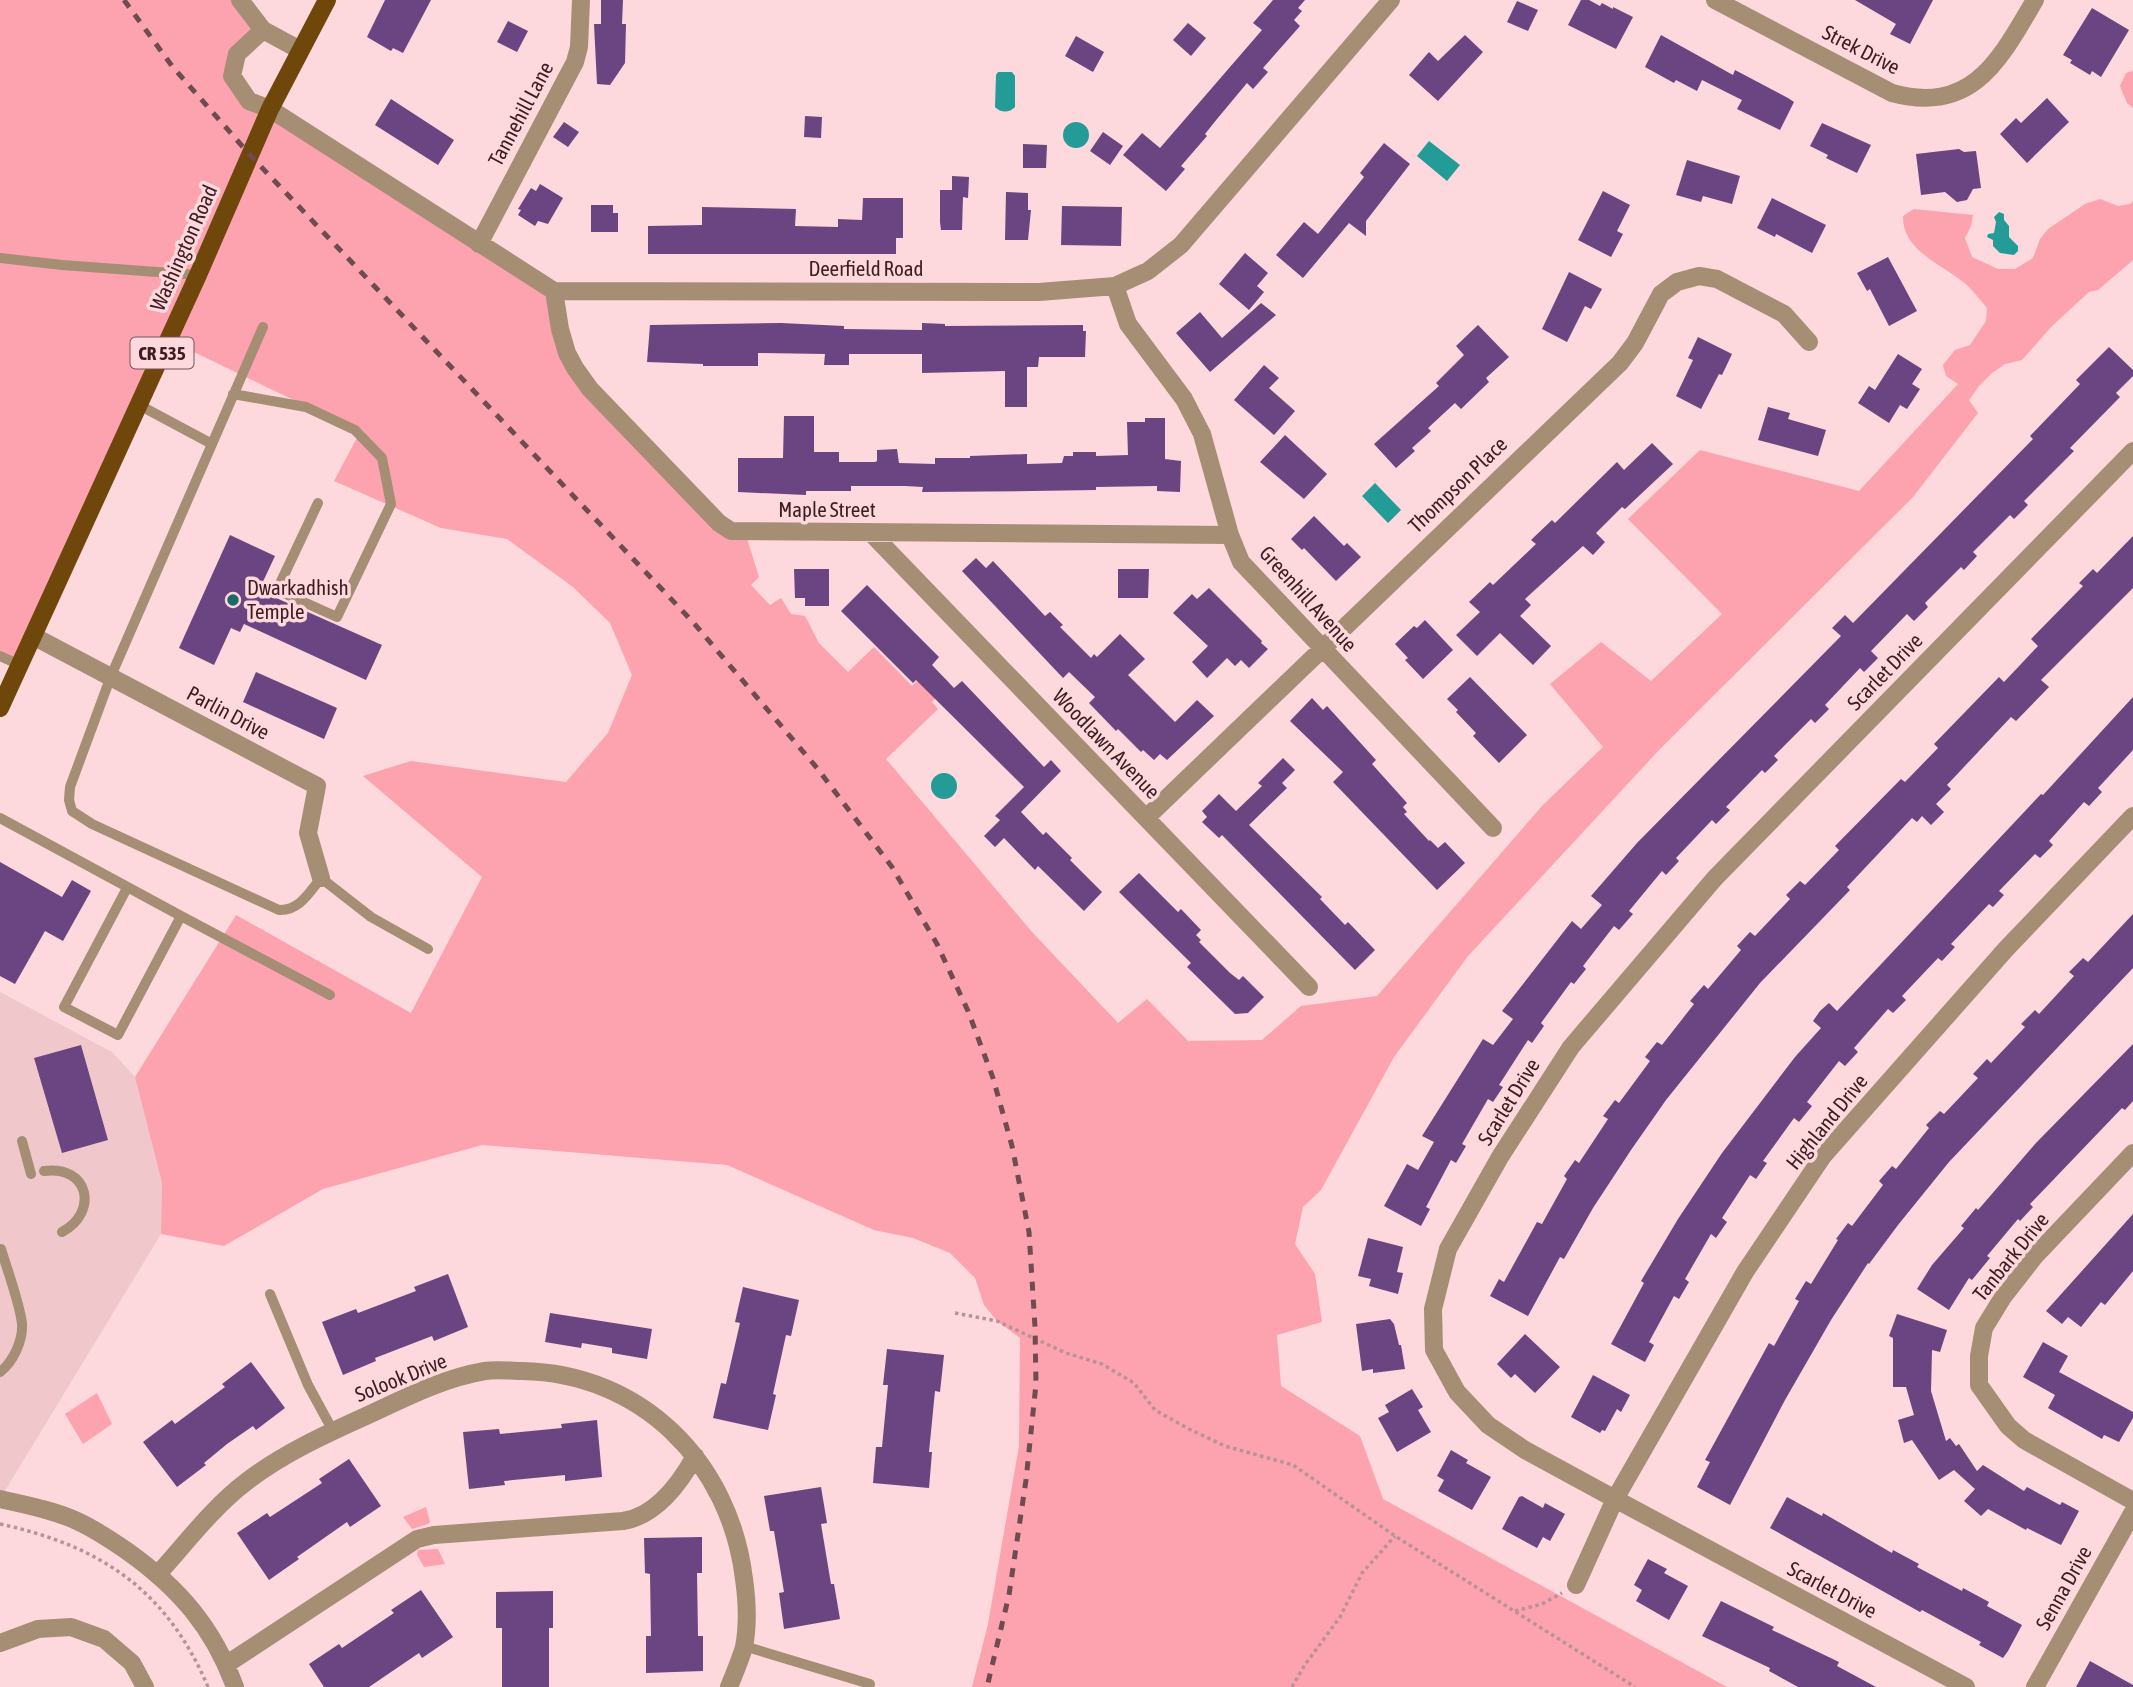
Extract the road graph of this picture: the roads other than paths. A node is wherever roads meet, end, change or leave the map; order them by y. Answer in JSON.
{"nodes":[{"id":1,"x":240,"y":0,"type":"edge"},
{"id":2,"x":327,"y":0,"type":"edge"},
{"id":3,"x":581,"y":0,"type":"edge"},
{"id":4,"x":1391,"y":0,"type":"edge"},
{"id":5,"x":1715,"y":0,"type":"edge"},
{"id":6,"x":2035,"y":0,"type":"edge"},
{"id":7,"x":263,"y":30,"type":"junction"},
{"id":8,"x":300,"y":50,"type":"junction"},
{"id":9,"x":270,"y":109,"type":"junction"},
{"id":10,"x":479,"y":244,"type":"junction"},
{"id":11,"x":0,"y":258,"type":"edge"},
{"id":12,"x":198,"y":275,"type":"junction"},
{"id":13,"x":1115,"y":286,"type":"junction"},
{"id":14,"x":554,"y":291,"type":"junction"},
{"id":15,"x":263,"y":327,"type":"dead end"},
{"id":16,"x":1809,"y":342,"type":"dead end"},
{"id":17,"x":233,"y":394,"type":"junction"},
{"id":18,"x":139,"y":405,"type":"junction"},
{"id":19,"x":212,"y":444,"type":"junction"},
{"id":20,"x":2133,"y":451,"type":"edge"},
{"id":21,"x":318,"y":503,"type":"dead end"},
{"id":22,"x":871,"y":533,"type":"junction"},
{"id":23,"x":1230,"y":535,"type":"junction"},
{"id":24,"x":33,"y":636,"type":"junction"},
{"id":25,"x":1321,"y":648,"type":"junction"},
{"id":26,"x":0,"y":656,"type":"edge"},
{"id":27,"x":20,"y":665,"type":"junction"},
{"id":28,"x":111,"y":676,"type":"junction"},
{"id":29,"x":0,"y":708,"type":"edge"},
{"id":30,"x":2133,"y":816,"type":"edge"},
{"id":31,"x":0,"y":818,"type":"edge"},
{"id":32,"x":1146,"y":818,"type":"junction"},
{"id":33,"x":1493,"y":828,"type":"dead end"},
{"id":34,"x":321,"y":878,"type":"junction"},
{"id":35,"x":127,"y":888,"type":"junction"},
{"id":36,"x":181,"y":916,"type":"junction"},
{"id":37,"x":428,"y":949,"type":"dead end"},
{"id":38,"x":1309,"y":987,"type":"dead end"},
{"id":39,"x":330,"y":995,"type":"dead end"},
{"id":40,"x":22,"y":1141,"type":"dead end"},
{"id":41,"x":2133,"y":1153,"type":"edge"},
{"id":42,"x":44,"y":1171,"type":"dead end"},
{"id":43,"x":31,"y":1174,"type":"dead end"},
{"id":44,"x":62,"y":1232,"type":"dead end"},
{"id":45,"x":1,"y":1249,"type":"edge"},
{"id":46,"x":270,"y":1294,"type":"dead end"},
{"id":47,"x":0,"y":1372,"type":"edge"},
{"id":48,"x":333,"y":1431,"type":"junction"},
{"id":49,"x":695,"y":1456,"type":"junction"},
{"id":50,"x":0,"y":1499,"type":"edge"},
{"id":51,"x":1615,"y":1499,"type":"junction"},
{"id":52,"x":2133,"y":1501,"type":"edge"},
{"id":53,"x":2133,"y":1512,"type":"edge"},
{"id":54,"x":158,"y":1574,"type":"junction"},
{"id":55,"x":1576,"y":1585,"type":"road end"},
{"id":56,"x":0,"y":1643,"type":"edge"},
{"id":57,"x":744,"y":1646,"type":"junction"},
{"id":58,"x":226,"y":1664,"type":"junction"},
{"id":59,"x":870,"y":1684,"type":"dead end"},
{"id":60,"x":145,"y":1687,"type":"edge"},
{"id":61,"x":235,"y":1687,"type":"edge"},
{"id":62,"x":729,"y":1687,"type":"edge"},
{"id":63,"x":1966,"y":1687,"type":"edge"},
{"id":64,"x":2035,"y":1687,"type":"edge"}],
"edges":[{"from":1,"to":7,"type":"street"},
{"from":2,"to":8,"type":"main road","name":"Washington Road","number":"CR 535"},
{"from":3,"to":10,"type":"street","name":"Tannehill Lane"},
{"from":4,"to":13,"type":"street","name":"Deerfield Road"},
{"from":5,"to":6,"type":"street","name":"Strek Drive"},
{"from":7,"to":8,"type":"street"},
{"from":7,"to":9,"type":"street"},
{"from":8,"to":9,"type":"main road","name":"Washington Road","number":"CR 535"},
{"from":9,"to":10,"type":"street"},
{"from":9,"to":12,"type":"main road","name":"Washington Road","number":"CR 535"},
{"from":10,"to":14,"type":"street"},
{"from":11,"to":12,"type":"lane"},
{"from":12,"to":18,"type":"main road","name":"Washington Road","number":"CR 535"},
{"from":13,"to":14,"type":"street","name":"Deerfield Road"},
{"from":13,"to":23,"type":"street","name":"Greenhill Avenue"},
{"from":14,"to":22,"type":"street","name":"Maple Street"},
{"from":15,"to":17,"type":"lane"},
{"from":16,"to":25,"type":"street","name":"Thompson Place"},
{"from":17,"to":19,"type":"lane"},
{"from":17,"to":21,"type":"lane"},
{"from":18,"to":19,"type":"lane"},
{"from":18,"to":24,"type":"main road","name":"Washington Road","number":"CR 535"},
{"from":19,"to":28,"type":"lane"},
{"from":20,"to":51,"type":"street","name":"Scarlet Drive"},
{"from":22,"to":23,"type":"street","name":"Maple Street"},
{"from":22,"to":32,"type":"street","name":"Woodlawn Avenue"},
{"from":23,"to":25,"type":"street","name":"Greenhill Avenue"},
{"from":24,"to":27,"type":"main road","name":"Washington Road","number":"CR 535"},
{"from":24,"to":28,"type":"street","name":"Parlin Drive"},
{"from":25,"to":32,"type":"street","name":"Thompson Place"},
{"from":25,"to":33,"type":"street","name":"Greenhill Avenue"},
{"from":26,"to":27,"type":"lane"},
{"from":27,"to":29,"type":"main road","name":"Washington Road","number":"CR 535"},
{"from":28,"to":34,"type":"street","name":"Parlin Drive"},
{"from":28,"to":34,"type":"lane"},
{"from":30,"to":51,"type":"street","name":"Highland Drive"},
{"from":31,"to":35,"type":"lane"},
{"from":32,"to":38,"type":"street","name":"Woodlawn Avenue"},
{"from":34,"to":37,"type":"lane"},
{"from":35,"to":36,"type":"lane"},
{"from":35,"to":36,"type":"lane"},
{"from":36,"to":39,"type":"lane"},
{"from":40,"to":43,"type":"lane"},
{"from":41,"to":52,"type":"street","name":"Tanbark Drive"},
{"from":42,"to":44,"type":"lane"},
{"from":45,"to":47,"type":"lane"},
{"from":46,"to":48,"type":"lane"},
{"from":48,"to":49,"type":"street","name":"Solook Drive"},
{"from":48,"to":54,"type":"street","name":"Solook Drive"},
{"from":49,"to":57,"type":"street","name":"Solook Drive"},
{"from":49,"to":58,"type":"street"},
{"from":50,"to":54,"type":"street"},
{"from":51,"to":55,"type":"street","name":"Highland Drive"},
{"from":51,"to":63,"type":"street","name":"Scarlet Drive"},
{"from":53,"to":64,"type":"street","name":"Senna Drive"},
{"from":54,"to":58,"type":"street"},
{"from":56,"to":60,"type":"street"},
{"from":57,"to":59,"type":"lane"},
{"from":57,"to":62,"type":"street","name":"Solook Drive"},
{"from":58,"to":61,"type":"street"}]}
